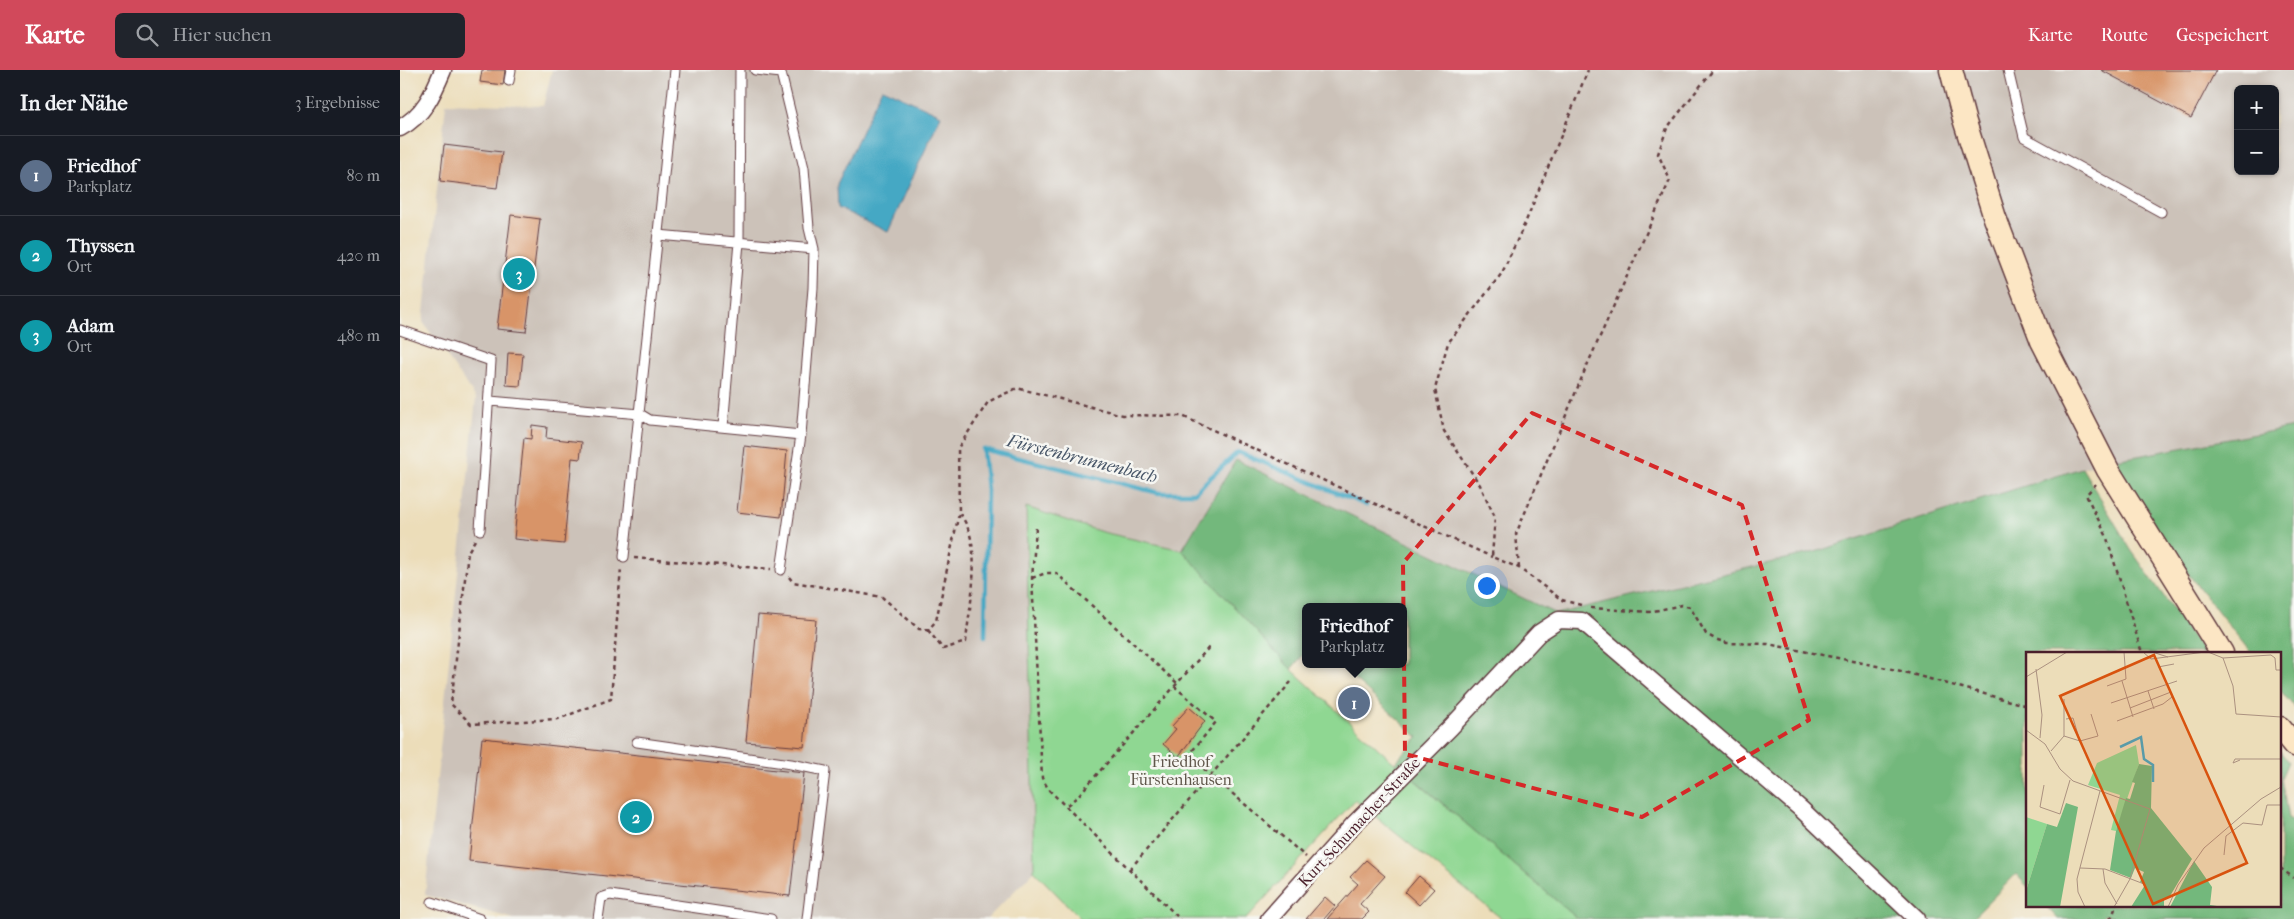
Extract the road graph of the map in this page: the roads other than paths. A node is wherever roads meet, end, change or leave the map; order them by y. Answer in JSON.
{"nodes":[{"id":1,"x":443,"y":70,"type":"edge"},
{"id":2,"x":511,"y":70,"type":"edge"},
{"id":3,"x":675,"y":70,"type":"edge"},
{"id":4,"x":740,"y":70,"type":"edge"},
{"id":5,"x":755,"y":70,"type":"edge"},
{"id":6,"x":1951,"y":70,"type":"edge"},
{"id":7,"x":2008,"y":70,"type":"edge"},
{"id":8,"x":509,"y":81,"type":"dead end"},
{"id":9,"x":400,"y":128,"type":"edge"},
{"id":10,"x":2160,"y":212,"type":"dead end"},
{"id":11,"x":658,"y":236,"type":"junction"},
{"id":12,"x":739,"y":242,"type":"junction"},
{"id":13,"x":814,"y":249,"type":"junction"},
{"id":14,"x":400,"y":330,"type":"edge"},
{"id":15,"x":490,"y":401,"type":"junction"},
{"id":16,"x":640,"y":414,"type":"junction"},
{"id":17,"x":723,"y":427,"type":"junction"},
{"id":18,"x":801,"y":435,"type":"junction"},
{"id":19,"x":480,"y":530,"type":"road end"},
{"id":20,"x":624,"y":557,"type":"road end"},
{"id":21,"x":781,"y":570,"type":"road end"},
{"id":22,"x":2221,"y":652,"type":"edge"},
{"id":23,"x":2282,"y":730,"type":"edge"},
{"id":24,"x":637,"y":742,"type":"dead end"},
{"id":25,"x":2294,"y":745,"type":"edge"},
{"id":26,"x":432,"y":902,"type":"dead end"},
{"id":27,"x":480,"y":919,"type":"edge"},
{"id":28,"x":598,"y":919,"type":"edge"},
{"id":29,"x":771,"y":919,"type":"edge"},
{"id":30,"x":806,"y":919,"type":"edge"},
{"id":31,"x":1269,"y":919,"type":"edge"},
{"id":32,"x":1916,"y":919,"type":"edge"}],
"edges":[{"from":1,"to":9,"type":"street"},
{"from":2,"to":8,"type":"lane"},
{"from":3,"to":11,"type":"lane"},
{"from":4,"to":12,"type":"lane"},
{"from":5,"to":13,"type":"lane"},
{"from":6,"to":22,"type":"main road"},
{"from":7,"to":10,"type":"lane"},
{"from":11,"to":12,"type":"lane"},
{"from":11,"to":16,"type":"lane"},
{"from":12,"to":13,"type":"lane"},
{"from":12,"to":17,"type":"lane"},
{"from":13,"to":18,"type":"lane"},
{"from":14,"to":15,"type":"lane"},
{"from":15,"to":16,"type":"lane"},
{"from":15,"to":19,"type":"lane"},
{"from":16,"to":17,"type":"lane"},
{"from":16,"to":20,"type":"lane"},
{"from":17,"to":18,"type":"lane"},
{"from":18,"to":21,"type":"lane"},
{"from":23,"to":25,"type":"main road"},
{"from":24,"to":30,"type":"lane"},
{"from":26,"to":27,"type":"lane"},
{"from":28,"to":29,"type":"lane"},
{"from":31,"to":32,"type":"street","name":"Kurt-Schumacher-Straße"}]}
